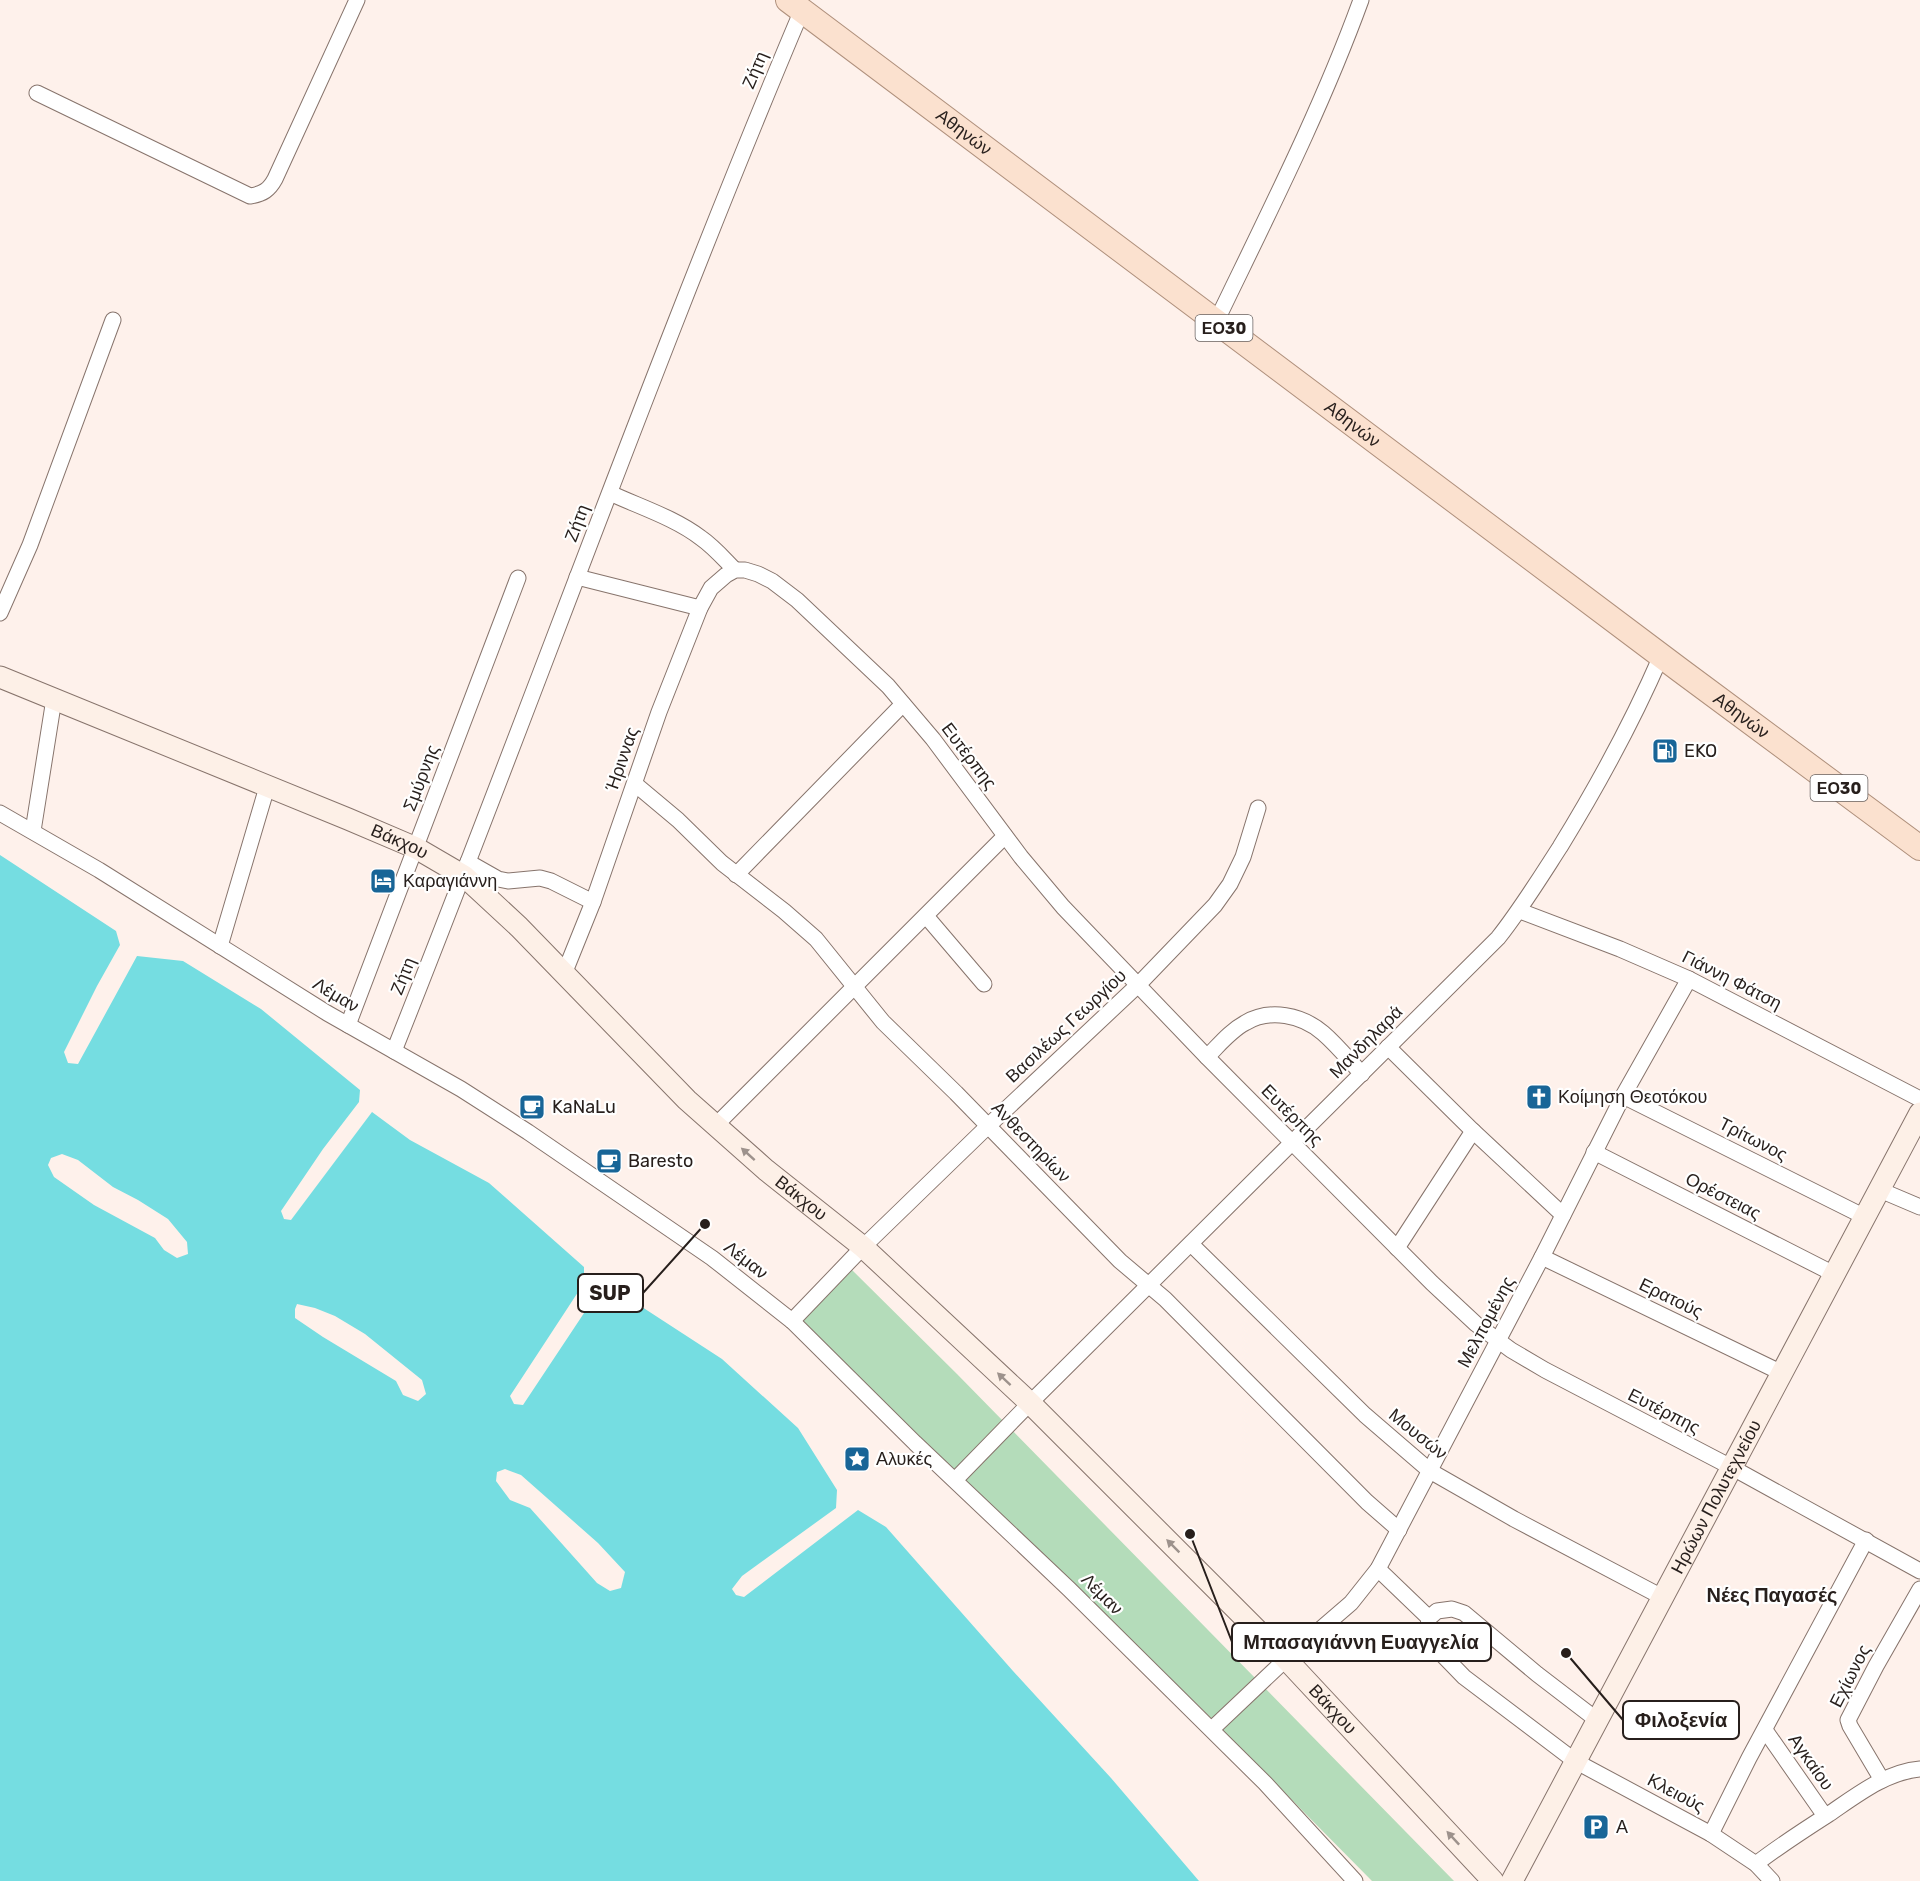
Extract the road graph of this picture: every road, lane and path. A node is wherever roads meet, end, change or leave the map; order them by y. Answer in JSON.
{"nodes":[{"id":1,"x":357,"y":0,"type":"edge"},
{"id":2,"x":1361,"y":0,"type":"edge"},
{"id":3,"x":795,"y":5,"type":"edge"},
{"id":4,"x":37,"y":93,"type":"dead end"},
{"id":5,"x":113,"y":320,"type":"dead end"},
{"id":6,"x":1216,"y":322,"type":"junction"},
{"id":7,"x":610,"y":493,"type":"junction"},
{"id":8,"x":735,"y":570,"type":"junction"},
{"id":9,"x":577,"y":577,"type":"junction"},
{"id":10,"x":518,"y":578,"type":"dead end"},
{"id":11,"x":5,"y":589,"type":"edge"},
{"id":12,"x":700,"y":608,"type":"junction"},
{"id":13,"x":0,"y":613,"type":"edge"},
{"id":14,"x":1661,"y":656,"type":"junction"},
{"id":15,"x":0,"y":677,"type":"edge"},
{"id":16,"x":54,"y":699,"type":"junction"},
{"id":17,"x":903,"y":704,"type":"junction"},
{"id":18,"x":634,"y":784,"type":"junction"},
{"id":19,"x":267,"y":787,"type":"junction"},
{"id":20,"x":1258,"y":807,"type":"dead end"},
{"id":21,"x":0,"y":813,"type":"edge"},
{"id":22,"x":33,"y":831,"type":"junction"},
{"id":23,"x":1005,"y":836,"type":"junction"},
{"id":24,"x":416,"y":848,"type":"junction"},
{"id":25,"x":1920,"y":848,"type":"edge"},
{"id":26,"x":466,"y":869,"type":"junction"},
{"id":27,"x":736,"y":875,"type":"junction"},
{"id":28,"x":593,"y":902,"type":"junction"},
{"id":29,"x":1520,"y":911,"type":"junction"},
{"id":30,"x":926,"y":916,"type":"junction"},
{"id":31,"x":220,"y":946,"type":"junction"},
{"id":32,"x":564,"y":974,"type":"junction"},
{"id":33,"x":1689,"y":979,"type":"junction"},
{"id":34,"x":984,"y":984,"type":"dead end"},
{"id":35,"x":1138,"y":986,"type":"junction"},
{"id":36,"x":854,"y":987,"type":"junction"},
{"id":37,"x":348,"y":1024,"type":"junction"},
{"id":38,"x":1388,"y":1047,"type":"junction"},
{"id":39,"x":394,"y":1051,"type":"junction"},
{"id":40,"x":1207,"y":1057,"type":"junction"},
{"id":41,"x":1362,"y":1074,"type":"junction"},
{"id":42,"x":1623,"y":1096,"type":"junction"},
{"id":43,"x":1920,"y":1099,"type":"edge"},
{"id":44,"x":1920,"y":1113,"type":"edge"},
{"id":45,"x":716,"y":1125,"type":"junction"},
{"id":46,"x":987,"y":1126,"type":"junction"},
{"id":47,"x":1473,"y":1131,"type":"junction"},
{"id":48,"x":1293,"y":1142,"type":"junction"},
{"id":49,"x":1594,"y":1152,"type":"junction"},
{"id":50,"x":1880,"y":1190,"type":"junction"},
{"id":51,"x":1920,"y":1207,"type":"edge"},
{"id":52,"x":1563,"y":1215,"type":"junction"},
{"id":53,"x":1865,"y":1217,"type":"junction"},
{"id":54,"x":1191,"y":1244,"type":"junction"},
{"id":55,"x":863,"y":1247,"type":"junction"},
{"id":56,"x":1397,"y":1248,"type":"junction"},
{"id":57,"x":1542,"y":1257,"type":"junction"},
{"id":58,"x":1834,"y":1274,"type":"junction"},
{"id":59,"x":1149,"y":1285,"type":"junction"},
{"id":60,"x":792,"y":1322,"type":"junction"},
{"id":61,"x":1498,"y":1341,"type":"junction"},
{"id":62,"x":1782,"y":1373,"type":"junction"},
{"id":63,"x":1030,"y":1403,"type":"junction"},
{"id":64,"x":1731,"y":1467,"type":"junction"},
{"id":65,"x":1430,"y":1471,"type":"junction"},
{"id":66,"x":955,"y":1480,"type":"junction"},
{"id":67,"x":1399,"y":1530,"type":"junction"},
{"id":68,"x":1866,"y":1540,"type":"junction"},
{"id":69,"x":1378,"y":1569,"type":"junction"},
{"id":70,"x":1920,"y":1571,"type":"edge"},
{"id":71,"x":1920,"y":1589,"type":"edge"},
{"id":72,"x":1662,"y":1597,"type":"junction"},
{"id":73,"x":1429,"y":1618,"type":"junction"},
{"id":74,"x":1286,"y":1659,"type":"junction"},
{"id":75,"x":1597,"y":1719,"type":"junction"},
{"id":76,"x":1212,"y":1729,"type":"junction"},
{"id":77,"x":1765,"y":1730,"type":"junction"},
{"id":78,"x":1575,"y":1761,"type":"junction"},
{"id":79,"x":1920,"y":1769,"type":"edge"},
{"id":80,"x":1882,"y":1780,"type":"junction"},
{"id":81,"x":1826,"y":1816,"type":"junction"},
{"id":82,"x":1711,"y":1834,"type":"junction"},
{"id":83,"x":1755,"y":1864,"type":"junction"},
{"id":84,"x":1355,"y":1881,"type":"edge"},
{"id":85,"x":1493,"y":1881,"type":"edge"},
{"id":86,"x":1512,"y":1881,"type":"edge"},
{"id":87,"x":1773,"y":1881,"type":"edge"}],
"edges":[{"from":1,"to":4,"type":"street"},
{"from":2,"to":6,"type":"street"},
{"from":3,"to":6,"type":"main road","name":"Αθηνών","number":"ΕΟ30"},
{"from":3,"to":7,"type":"street","name":"Ζήτη"},
{"from":5,"to":11,"type":"street"},
{"from":6,"to":14,"type":"main road","name":"Αθηνών","number":"ΕΟ30"},
{"from":7,"to":8,"type":"street"},
{"from":7,"to":9,"type":"street","name":"Ζήτη"},
{"from":8,"to":12,"type":"street","name":"Ήριννας"},
{"from":8,"to":17,"type":"street","name":"Ευτέρπης"},
{"from":9,"to":12,"type":"street"},
{"from":9,"to":26,"type":"street","name":"Ζήτη"},
{"from":10,"to":24,"type":"street","name":"Σμύρνης"},
{"from":11,"to":13,"type":"street"},
{"from":12,"to":18,"type":"street","name":"Ήριννας"},
{"from":14,"to":25,"type":"main road","name":"Αθηνών","number":"ΕΟ30"},
{"from":14,"to":29,"type":"street","name":"Μανδηλαρά"},
{"from":15,"to":16,"type":"street","name":"Βάκχου"},
{"from":16,"to":19,"type":"street","name":"Βάκχου"},
{"from":16,"to":22,"type":"street"},
{"from":17,"to":23,"type":"street","name":"Ευτέρπης"},
{"from":17,"to":27,"type":"street"},
{"from":18,"to":27,"type":"street","name":"Ανθεστηρίων"},
{"from":18,"to":28,"type":"street","name":"Ήριννας"},
{"from":19,"to":24,"type":"street","name":"Βάκχου"},
{"from":19,"to":31,"type":"street"},
{"from":20,"to":35,"type":"street","name":"Βασιλέως Γεωργίου"},
{"from":21,"to":22,"type":"street","name":"Λέμαν"},
{"from":22,"to":31,"type":"street","name":"Λέμαν"},
{"from":23,"to":30,"type":"street"},
{"from":23,"to":35,"type":"street","name":"Ευτέρπης"},
{"from":24,"to":26,"type":"street","name":"Βάκχου"},
{"from":24,"to":37,"type":"street","name":"Σμύρνης"},
{"from":26,"to":28,"type":"street"},
{"from":26,"to":32,"type":"street","name":"Βάκχου"},
{"from":26,"to":39,"type":"street","name":"Ζήτη"},
{"from":27,"to":36,"type":"street","name":"Ανθεστηρίων"},
{"from":28,"to":32,"type":"street","name":"Ήριννας"},
{"from":29,"to":33,"type":"street","name":"Γιάννη Φάτση"},
{"from":29,"to":38,"type":"street","name":"Μανδηλαρά"},
{"from":30,"to":34,"type":"street"},
{"from":30,"to":36,"type":"street"},
{"from":31,"to":37,"type":"street","name":"Λέμαν"},
{"from":32,"to":45,"type":"street","name":"Βάκχου"},
{"from":33,"to":42,"type":"street","name":"Μελπομένης"},
{"from":33,"to":43,"type":"street","name":"Γιάννη Φάτση"},
{"from":35,"to":40,"type":"street","name":"Ευτέρπης"},
{"from":35,"to":46,"type":"street","name":"Βασιλέως Γεωργίου"},
{"from":36,"to":45,"type":"street"},
{"from":36,"to":46,"type":"street","name":"Ανθεστηρίων"},
{"from":37,"to":39,"type":"street","name":"Λέμαν"},
{"from":38,"to":41,"type":"street","name":"Μανδηλαρά"},
{"from":38,"to":47,"type":"street"},
{"from":39,"to":60,"type":"street","name":"Λέμαν"},
{"from":40,"to":41,"type":"street"},
{"from":40,"to":48,"type":"street","name":"Ευτέρπης"},
{"from":41,"to":48,"type":"street","name":"Μανδηλαρά"},
{"from":42,"to":49,"type":"street","name":"Μελπομένης"},
{"from":42,"to":53,"type":"street","name":"Τρίτωνος"},
{"from":44,"to":50,"type":"street","name":"Ηρώων Πολυτεχνείου"},
{"from":55,"to":45,"type":"street","name":"Βάκχου","one_way":true},
{"from":46,"to":55,"type":"street","name":"Βασιλέως Γεωργίου"},
{"from":46,"to":59,"type":"street","name":"Ανθεστηρίων"},
{"from":47,"to":52,"type":"street"},
{"from":47,"to":56,"type":"street"},
{"from":48,"to":54,"type":"street","name":"Μανδηλαρά"},
{"from":48,"to":56,"type":"street","name":"Ευτέρπης"},
{"from":49,"to":52,"type":"street","name":"Μελπομένης"},
{"from":49,"to":58,"type":"street","name":"Ορέστειας"},
{"from":50,"to":51,"type":"street"},
{"from":50,"to":53,"type":"street","name":"Ηρώων Πολυτεχνείου"},
{"from":52,"to":57,"type":"street","name":"Μελπομένης"},
{"from":53,"to":58,"type":"street","name":"Ηρώων Πολυτεχνείου"},
{"from":54,"to":59,"type":"street","name":"Μανδηλαρά"},
{"from":54,"to":65,"type":"street","name":"Μουσών"},
{"from":55,"to":60,"type":"street","name":"Βασιλέως Γεωργίου"},
{"from":63,"to":55,"type":"street","name":"Βάκχου","one_way":true},
{"from":56,"to":61,"type":"street","name":"Ευτέρπης"},
{"from":57,"to":61,"type":"street","name":"Μελπομένης"},
{"from":57,"to":62,"type":"street","name":"Ερατούς"},
{"from":58,"to":62,"type":"street","name":"Ηρώων Πολυτεχνείου"},
{"from":59,"to":63,"type":"street","name":"Μανδηλαρά"},
{"from":59,"to":67,"type":"street","name":"Ανθεστηρίων"},
{"from":60,"to":66,"type":"street","name":"Λέμαν"},
{"from":61,"to":64,"type":"street","name":"Ευτέρπης"},
{"from":61,"to":65,"type":"street","name":"Μελπομένης"},
{"from":62,"to":64,"type":"street","name":"Ηρώων Πολυτεχνείου"},
{"from":63,"to":66,"type":"street","name":"Μανδηλαρά"},
{"from":74,"to":63,"type":"street","name":"Βάκχου","one_way":true},
{"from":64,"to":68,"type":"street","name":"Ευτέρπης"},
{"from":64,"to":72,"type":"street","name":"Ηρώων Πολυτεχνείου"},
{"from":65,"to":67,"type":"street","name":"Μελπομένης"},
{"from":65,"to":72,"type":"street","name":"Μουσών"},
{"from":66,"to":76,"type":"street","name":"Λέμαν"},
{"from":67,"to":69,"type":"street","name":"Μελπομένης"},
{"from":68,"to":70,"type":"street","name":"Ευτέρπης"},
{"from":68,"to":77,"type":"street"},
{"from":69,"to":73,"type":"street"},
{"from":69,"to":74,"type":"street","name":"Μελπομένης"},
{"from":71,"to":80,"type":"street","name":"Εχίωνος"},
{"from":72,"to":75,"type":"street","name":"Ηρώων Πολυτεχνείου"},
{"from":73,"to":75,"type":"street"},
{"from":73,"to":78,"type":"street","name":"Κλειούς"},
{"from":74,"to":76,"type":"street","name":"Μελπομένης"},
{"from":85,"to":74,"type":"street","name":"Βάκχου","one_way":true},
{"from":75,"to":78,"type":"street","name":"Ηρώων Πολυτεχνείου"},
{"from":76,"to":84,"type":"street","name":"Λέμαν"},
{"from":77,"to":81,"type":"street","name":"Αγκαίου"},
{"from":77,"to":82,"type":"street"},
{"from":78,"to":82,"type":"street","name":"Κλειούς"},
{"from":78,"to":86,"type":"street","name":"Ηρώων Πολυτεχνείου"},
{"from":79,"to":80,"type":"street"},
{"from":80,"to":81,"type":"street"},
{"from":81,"to":83,"type":"street"},
{"from":82,"to":83,"type":"street","name":"Κλειούς"},
{"from":83,"to":87,"type":"street","name":"Κλειούς"}]}
